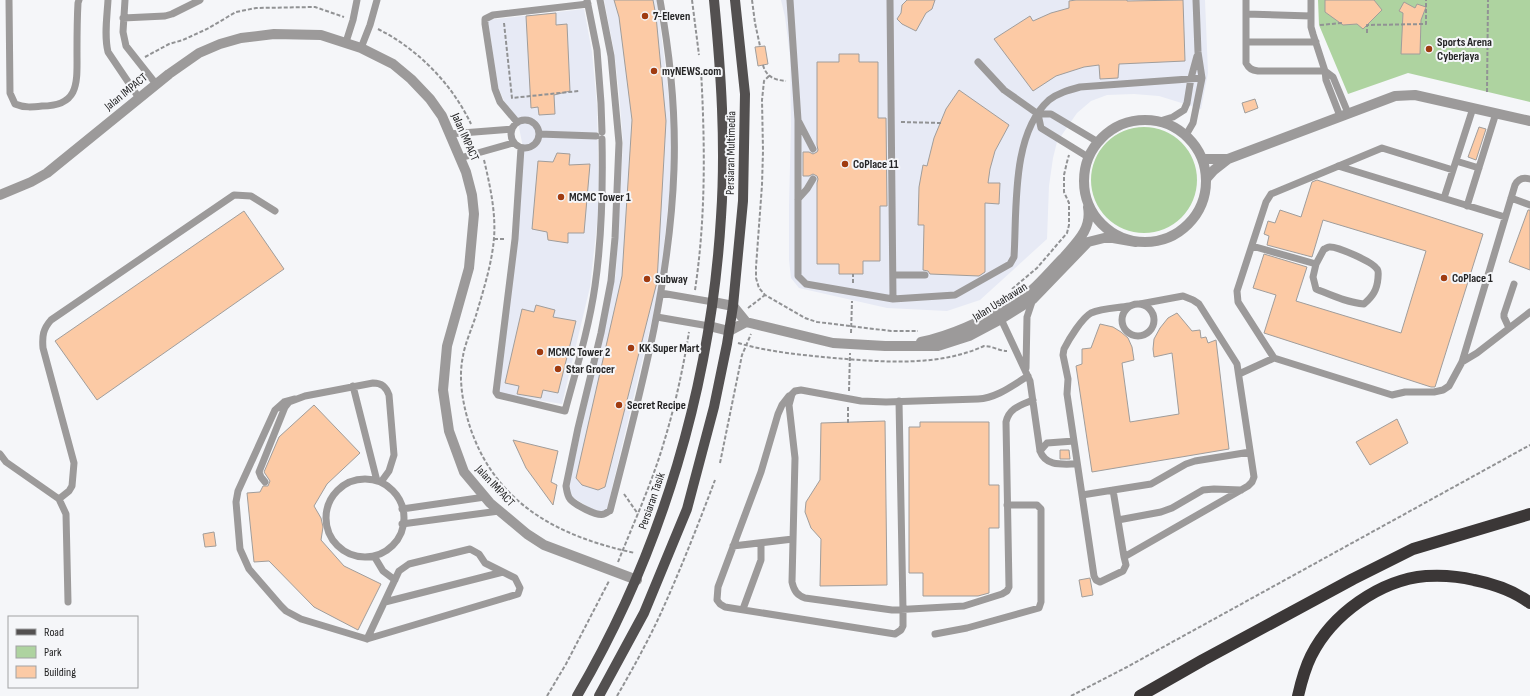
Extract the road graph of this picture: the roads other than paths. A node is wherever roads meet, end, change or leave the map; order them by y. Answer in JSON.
{"nodes":[{"id":1,"x":9,"y":0,"type":"edge"},
{"id":2,"x":79,"y":0,"type":"edge"},
{"id":3,"x":108,"y":0,"type":"edge"},
{"id":4,"x":124,"y":0,"type":"edge"},
{"id":5,"x":200,"y":0,"type":"edge"},
{"id":6,"x":357,"y":0,"type":"edge"},
{"id":7,"x":377,"y":0,"type":"edge"},
{"id":8,"x":600,"y":0,"type":"edge"},
{"id":9,"x":660,"y":0,"type":"edge"},
{"id":10,"x":714,"y":0,"type":"edge"},
{"id":11,"x":735,"y":0,"type":"edge"},
{"id":12,"x":790,"y":0,"type":"edge"},
{"id":13,"x":890,"y":0,"type":"edge"},
{"id":14,"x":1196,"y":0,"type":"edge"},
{"id":15,"x":1246,"y":0,"type":"edge"},
{"id":16,"x":1311,"y":0,"type":"edge"},
{"id":17,"x":587,"y":2,"type":"edge"},
{"id":18,"x":1246,"y":14,"type":"junction"},
{"id":19,"x":1311,"y":16,"type":"junction"},
{"id":20,"x":123,"y":18,"type":"junction"},
{"id":21,"x":346,"y":42,"type":"junction"},
{"id":22,"x":1246,"y":42,"type":"junction"},
{"id":23,"x":1316,"y":42,"type":"junction"},
{"id":24,"x":361,"y":48,"type":"junction"},
{"id":25,"x":1198,"y":52,"type":"junction"},
{"id":26,"x":978,"y":62,"type":"dead end"},
{"id":27,"x":1325,"y":71,"type":"junction"},
{"id":28,"x":1191,"y":78,"type":"junction"},
{"id":29,"x":1202,"y":78,"type":"junction"},
{"id":30,"x":156,"y":84,"type":"junction"},
{"id":31,"x":139,"y":98,"type":"junction"},
{"id":32,"x":1473,"y":108,"type":"junction"},
{"id":33,"x":1496,"y":113,"type":"junction"},
{"id":34,"x":1038,"y":114,"type":"junction"},
{"id":35,"x":1344,"y":115,"type":"junction"},
{"id":36,"x":798,"y":120,"type":"junction"},
{"id":37,"x":1530,"y":121,"type":"edge"},
{"id":38,"x":517,"y":122,"type":"junction"},
{"id":39,"x":1160,"y":122,"type":"junction"},
{"id":40,"x":512,"y":129,"type":"junction"},
{"id":41,"x":449,"y":134,"type":"junction"},
{"id":42,"x":539,"y":134,"type":"junction"},
{"id":43,"x":1186,"y":135,"type":"junction"},
{"id":44,"x":600,"y":136,"type":"junction"},
{"id":45,"x":1098,"y":142,"type":"junction"},
{"id":46,"x":513,"y":143,"type":"junction"},
{"id":47,"x":522,"y":148,"type":"junction"},
{"id":48,"x":813,"y":149,"type":"dead end"},
{"id":49,"x":1088,"y":157,"type":"junction"},
{"id":50,"x":460,"y":158,"type":"junction"},
{"id":51,"x":1202,"y":159,"type":"junction"},
{"id":52,"x":1228,"y":159,"type":"junction"},
{"id":53,"x":1456,"y":161,"type":"junction"},
{"id":54,"x":1338,"y":166,"type":"junction"},
{"id":55,"x":1479,"y":168,"type":"junction"},
{"id":56,"x":1453,"y":170,"type":"junction"},
{"id":57,"x":813,"y":178,"type":"dead end"},
{"id":58,"x":1206,"y":178,"type":"junction"},
{"id":59,"x":1530,"y":179,"type":"edge"},
{"id":60,"x":0,"y":195,"type":"edge"},
{"id":61,"x":1086,"y":197,"type":"junction"},
{"id":62,"x":1444,"y":198,"type":"junction"},
{"id":63,"x":1511,"y":198,"type":"junction"},
{"id":64,"x":798,"y":199,"type":"junction"},
{"id":65,"x":1530,"y":205,"type":"edge"},
{"id":66,"x":1467,"y":206,"type":"junction"},
{"id":67,"x":275,"y":211,"type":"dead end"},
{"id":68,"x":1505,"y":217,"type":"junction"},
{"id":69,"x":1136,"y":242,"type":"junction"},
{"id":70,"x":1252,"y":246,"type":"junction"},
{"id":71,"x":1316,"y":264,"type":"junction"},
{"id":72,"x":893,"y":275,"type":"junction"},
{"id":73,"x":925,"y":275,"type":"dead end"},
{"id":74,"x":1514,"y":284,"type":"dead end"},
{"id":75,"x":661,"y":293,"type":"junction"},
{"id":76,"x":893,"y":299,"type":"junction"},
{"id":77,"x":1033,"y":299,"type":"junction"},
{"id":78,"x":713,"y":302,"type":"junction"},
{"id":79,"x":1140,"y":304,"type":"junction"},
{"id":80,"x":733,"y":306,"type":"junction"},
{"id":81,"x":1129,"y":306,"type":"junction"},
{"id":82,"x":1530,"y":312,"type":"edge"},
{"id":83,"x":1002,"y":314,"type":"junction"},
{"id":84,"x":657,"y":318,"type":"junction"},
{"id":85,"x":743,"y":318,"type":"junction"},
{"id":86,"x":709,"y":326,"type":"junction"},
{"id":87,"x":1509,"y":328,"type":"junction"},
{"id":88,"x":729,"y":331,"type":"junction"},
{"id":89,"x":1274,"y":358,"type":"junction"},
{"id":90,"x":1462,"y":362,"type":"junction"},
{"id":91,"x":1027,"y":373,"type":"junction"},
{"id":92,"x":1239,"y":374,"type":"junction"},
{"id":93,"x":353,"y":386,"type":"junction"},
{"id":94,"x":790,"y":397,"type":"junction"},
{"id":95,"x":296,"y":399,"type":"junction"},
{"id":96,"x":1033,"y":400,"type":"junction"},
{"id":97,"x":899,"y":401,"type":"junction"},
{"id":98,"x":1074,"y":441,"type":"junction"},
{"id":99,"x":1040,"y":451,"type":"junction"},
{"id":100,"x":1250,"y":452,"type":"junction"},
{"id":101,"x":0,"y":454,"type":"edge"},
{"id":102,"x":1077,"y":464,"type":"junction"},
{"id":103,"x":265,"y":482,"type":"dead end"},
{"id":104,"x":379,"y":482,"type":"junction"},
{"id":105,"x":1113,"y":490,"type":"junction"},
{"id":106,"x":1241,"y":490,"type":"junction"},
{"id":107,"x":1082,"y":495,"type":"junction"},
{"id":108,"x":485,"y":497,"type":"junction"},
{"id":109,"x":59,"y":499,"type":"junction"},
{"id":110,"x":1007,"y":505,"type":"junction"},
{"id":111,"x":402,"y":509,"type":"junction"},
{"id":112,"x":499,"y":511,"type":"junction"},
{"id":113,"x":1530,"y":514,"type":"edge"},
{"id":114,"x":1118,"y":520,"type":"junction"},
{"id":115,"x":402,"y":524,"type":"junction"},
{"id":116,"x":793,"y":539,"type":"junction"},
{"id":117,"x":761,"y":543,"type":"junction"},
{"id":118,"x":733,"y":546,"type":"junction"},
{"id":119,"x":374,"y":556,"type":"junction"},
{"id":120,"x":1124,"y":557,"type":"junction"},
{"id":121,"x":503,"y":572,"type":"junction"},
{"id":122,"x":395,"y":580,"type":"junction"},
{"id":123,"x":637,"y":580,"type":"junction"},
{"id":124,"x":68,"y":602,"type":"dead end"},
{"id":125,"x":385,"y":602,"type":"junction"},
{"id":126,"x":1530,"y":603,"type":"edge"},
{"id":127,"x":743,"y":609,"type":"junction"},
{"id":128,"x":903,"y":610,"type":"junction"},
{"id":129,"x":935,"y":634,"type":"dead end"},
{"id":130,"x":367,"y":639,"type":"junction"},
{"id":131,"x":578,"y":696,"type":"edge"},
{"id":132,"x":599,"y":696,"type":"edge"},
{"id":133,"x":1140,"y":696,"type":"edge"},
{"id":134,"x":1298,"y":696,"type":"edge"}],
"edges":[{"from":1,"to":2,"type":"lane"},
{"from":3,"to":31,"type":"lane"},
{"from":4,"to":20,"type":"lane"},
{"from":5,"to":20,"type":"lane"},
{"from":6,"to":21,"type":"lane"},
{"from":7,"to":24,"type":"lane"},
{"from":8,"to":84,"type":"lane"},
{"from":9,"to":75,"type":"lane"},
{"from":10,"to":78,"type":"main road","name":"Persiaran Multimedia"},
{"from":11,"to":80,"type":"main road","name":"Persiaran Multimedia"},
{"from":12,"to":36,"type":"lane"},
{"from":13,"to":72,"type":"lane"},
{"from":14,"to":25,"type":"lane"},
{"from":15,"to":18,"type":"lane"},
{"from":16,"to":19,"type":"lane"},
{"from":17,"to":38,"type":"lane"},
{"from":17,"to":44,"type":"lane"},
{"from":18,"to":19,"type":"lane"},
{"from":18,"to":22,"type":"lane"},
{"from":19,"to":23,"type":"lane"},
{"from":20,"to":30,"type":"lane"},
{"from":21,"to":24,"type":"street","name":"Jalan IMPACT"},
{"from":21,"to":30,"type":"street","name":"Jalan IMPACT"},
{"from":22,"to":23,"type":"lane"},
{"from":22,"to":27,"type":"lane"},
{"from":23,"to":27,"type":"lane"},
{"from":24,"to":41,"type":"street","name":"Jalan IMPACT"},
{"from":25,"to":28,"type":"lane"},
{"from":25,"to":29,"type":"lane"},
{"from":26,"to":34,"type":"lane"},
{"from":27,"to":35,"type":"lane"},
{"from":28,"to":29,"type":"lane"},
{"from":28,"to":34,"type":"lane"},
{"from":28,"to":39,"type":"lane"},
{"from":29,"to":43,"type":"lane"},
{"from":30,"to":31,"type":"street","name":"Jalan IMPACT"},
{"from":31,"to":60,"type":"street","name":"Jalan IMPACT"},
{"from":32,"to":33,"type":"street"},
{"from":32,"to":35,"type":"street"},
{"from":32,"to":53,"type":"lane"},
{"from":33,"to":37,"type":"street"},
{"from":33,"to":55,"type":"lane"},
{"from":34,"to":45,"type":"lane"},
{"from":34,"to":49,"type":"lane"},
{"from":34,"to":76,"type":"lane"},
{"from":35,"to":52,"type":"street"},
{"from":36,"to":48,"type":"lane"},
{"from":36,"to":64,"type":"lane"},
{"from":38,"to":40,"type":"lane"},
{"from":38,"to":42,"type":"lane"},
{"from":39,"to":43,"type":"street"},
{"from":39,"to":45,"type":"street"},
{"from":40,"to":41,"type":"lane"},
{"from":40,"to":46,"type":"lane"},
{"from":41,"to":50,"type":"street","name":"Jalan IMPACT"},
{"from":42,"to":44,"type":"lane"},
{"from":42,"to":47,"type":"lane"},
{"from":43,"to":51,"type":"street"},
{"from":44,"to":47,"type":"lane"},
{"from":45,"to":49,"type":"street"},
{"from":46,"to":47,"type":"lane"},
{"from":46,"to":50,"type":"lane"},
{"from":49,"to":61,"type":"street"},
{"from":50,"to":108,"type":"street","name":"Jalan IMPACT"},
{"from":51,"to":52,"type":"street"},
{"from":51,"to":58,"type":"street"},
{"from":52,"to":58,"type":"street"},
{"from":53,"to":55,"type":"lane"},
{"from":53,"to":56,"type":"lane"},
{"from":54,"to":56,"type":"lane"},
{"from":54,"to":62,"type":"lane"},
{"from":54,"to":70,"type":"lane"},
{"from":55,"to":66,"type":"lane"},
{"from":56,"to":62,"type":"lane"},
{"from":57,"to":64,"type":"lane"},
{"from":58,"to":69,"type":"street"},
{"from":59,"to":63,"type":"lane"},
{"from":61,"to":69,"type":"street"},
{"from":61,"to":83,"type":"street","name":"Jalan Usahawan"},
{"from":62,"to":66,"type":"lane"},
{"from":63,"to":65,"type":"lane"},
{"from":63,"to":68,"type":"lane"},
{"from":64,"to":76,"type":"lane"},
{"from":66,"to":68,"type":"lane"},
{"from":67,"to":109,"type":"lane"},
{"from":68,"to":90,"type":"lane"},
{"from":69,"to":77,"type":"street","name":"Jalan Usahawan"},
{"from":70,"to":71,"type":"lane"},
{"from":70,"to":89,"type":"lane"},
{"from":71,"to":71,"type":"lane"},
{"from":72,"to":73,"type":"lane"},
{"from":72,"to":76,"type":"lane"},
{"from":74,"to":87,"type":"lane"},
{"from":75,"to":78,"type":"lane"},
{"from":75,"to":84,"type":"lane"},
{"from":77,"to":83,"type":"street","name":"Jalan Usahawan"},
{"from":77,"to":91,"type":"lane"},
{"from":78,"to":80,"type":"street"},
{"from":78,"to":86,"type":"main road","name":"Persiaran Tasik"},
{"from":79,"to":81,"type":"lane"},
{"from":79,"to":81,"type":"lane"},
{"from":79,"to":92,"type":"lane"},
{"from":80,"to":85,"type":"street"},
{"from":80,"to":88,"type":"main road"},
{"from":81,"to":98,"type":"lane"},
{"from":82,"to":87,"type":"lane"},
{"from":83,"to":85,"type":"street","name":"Jalan Usahawan"},
{"from":83,"to":91,"type":"lane"},
{"from":84,"to":86,"type":"lane"},
{"from":85,"to":88,"type":"street"},
{"from":86,"to":88,"type":"street"},
{"from":86,"to":123,"type":"main road","name":"Persiaran Tasik"},
{"from":87,"to":90,"type":"lane"},
{"from":88,"to":132,"type":"main road"},
{"from":89,"to":90,"type":"lane"},
{"from":89,"to":92,"type":"lane"},
{"from":91,"to":96,"type":"lane"},
{"from":91,"to":97,"type":"lane"},
{"from":92,"to":100,"type":"lane"},
{"from":93,"to":95,"type":"lane"},
{"from":93,"to":104,"type":"lane"},
{"from":93,"to":104,"type":"lane"},
{"from":94,"to":97,"type":"lane"},
{"from":94,"to":116,"type":"lane"},
{"from":94,"to":118,"type":"lane"},
{"from":95,"to":103,"type":"lane"},
{"from":95,"to":130,"type":"lane"},
{"from":96,"to":99,"type":"lane"},
{"from":96,"to":110,"type":"lane"},
{"from":97,"to":128,"type":"lane"},
{"from":98,"to":99,"type":"lane"},
{"from":98,"to":102,"type":"lane"},
{"from":99,"to":102,"type":"lane"},
{"from":100,"to":105,"type":"lane"},
{"from":100,"to":106,"type":"lane"},
{"from":101,"to":109,"type":"lane"},
{"from":102,"to":107,"type":"lane"},
{"from":104,"to":111,"type":"lane"},
{"from":104,"to":119,"type":"lane"},
{"from":105,"to":107,"type":"lane"},
{"from":105,"to":114,"type":"lane"},
{"from":106,"to":114,"type":"lane"},
{"from":106,"to":120,"type":"lane"},
{"from":107,"to":120,"type":"lane"},
{"from":108,"to":111,"type":"lane"},
{"from":108,"to":112,"type":"street","name":"Jalan IMPACT"},
{"from":109,"to":124,"type":"lane"},
{"from":110,"to":128,"type":"lane"},
{"from":110,"to":129,"type":"lane"},
{"from":111,"to":115,"type":"lane"},
{"from":112,"to":115,"type":"lane"},
{"from":112,"to":123,"type":"street","name":"Jalan IMPACT"},
{"from":113,"to":133,"type":"highway"},
{"from":114,"to":120,"type":"lane"},
{"from":115,"to":119,"type":"lane"},
{"from":116,"to":117,"type":"lane"},
{"from":116,"to":128,"type":"lane"},
{"from":117,"to":118,"type":"lane"},
{"from":117,"to":127,"type":"lane"},
{"from":118,"to":127,"type":"lane"},
{"from":119,"to":122,"type":"lane"},
{"from":121,"to":122,"type":"lane"},
{"from":121,"to":125,"type":"lane"},
{"from":121,"to":130,"type":"lane"},
{"from":122,"to":125,"type":"lane"},
{"from":123,"to":131,"type":"main road","name":"Persiaran Tasik"},
{"from":125,"to":130,"type":"lane"},
{"from":126,"to":134,"type":"highway"},
{"from":127,"to":128,"type":"lane"}]}
